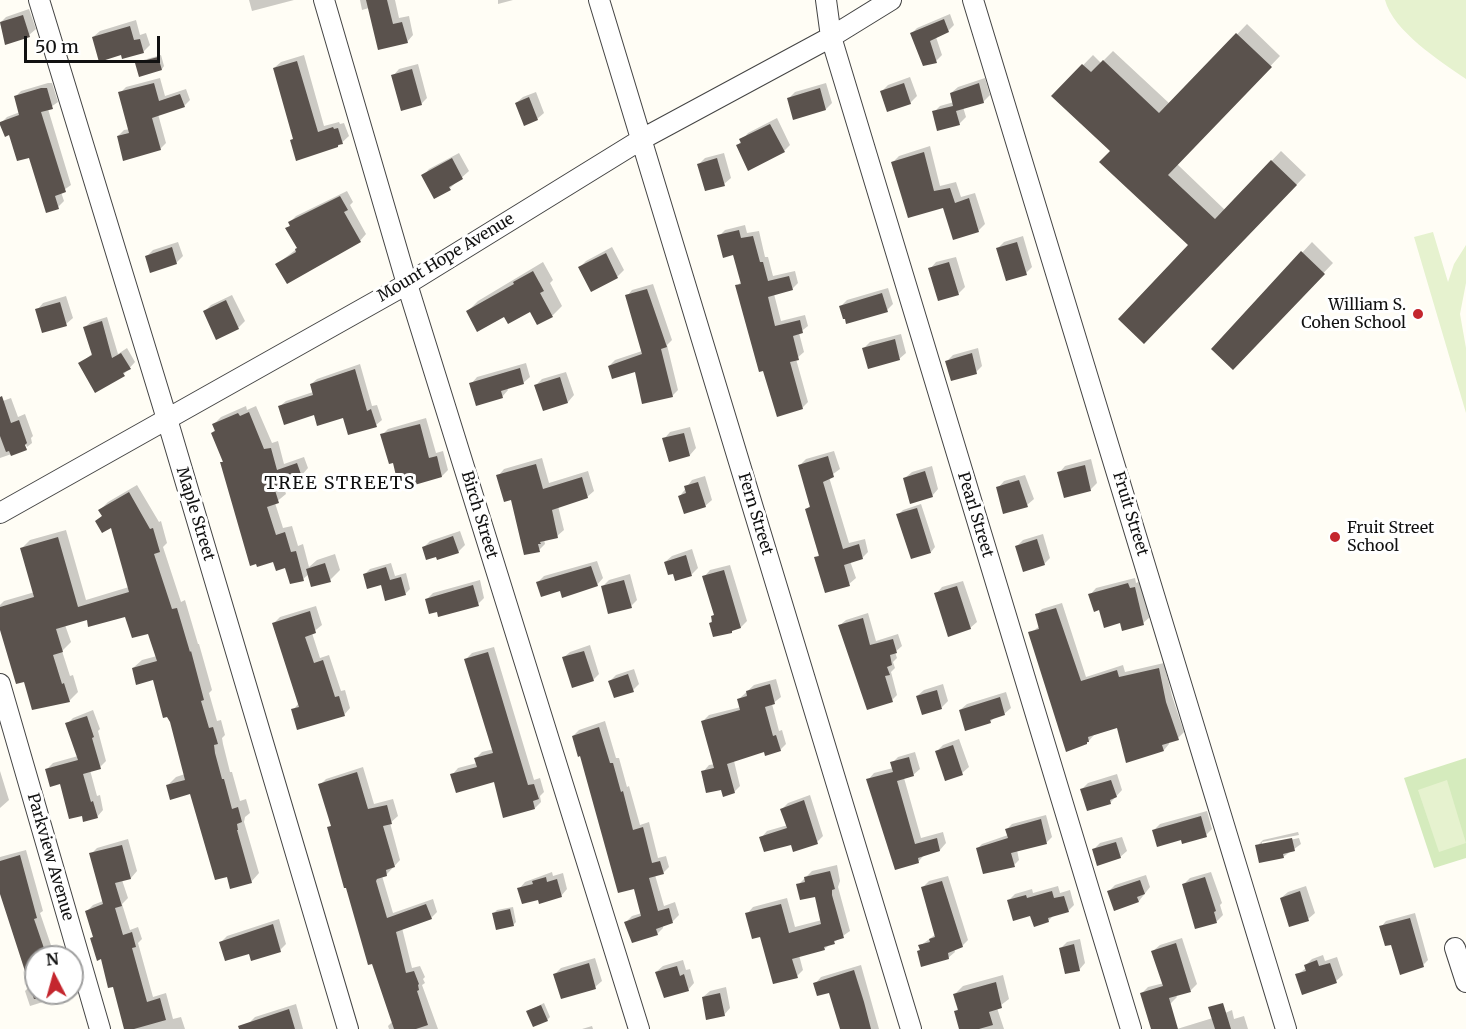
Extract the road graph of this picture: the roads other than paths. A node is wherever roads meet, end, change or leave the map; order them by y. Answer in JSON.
{"nodes":[{"id":1,"x":39,"y":0,"type":"edge"},
{"id":2,"x":324,"y":0,"type":"edge"},
{"id":3,"x":599,"y":0,"type":"edge"},
{"id":4,"x":826,"y":0,"type":"edge"},
{"id":5,"x":891,"y":0,"type":"edge"},
{"id":6,"x":973,"y":0,"type":"edge"},
{"id":7,"x":831,"y":37,"type":"junction"},
{"id":8,"x":642,"y":140,"type":"junction"},
{"id":9,"x":407,"y":284,"type":"junction"},
{"id":10,"x":167,"y":419,"type":"junction"},
{"id":11,"x":0,"y":513,"type":"edge"},
{"id":12,"x":0,"y":684,"type":"edge"},
{"id":13,"x":1455,"y":948,"type":"dead end"},
{"id":14,"x":1466,"y":981,"type":"edge"},
{"id":15,"x":100,"y":1029,"type":"edge"},
{"id":16,"x":348,"y":1029,"type":"edge"},
{"id":17,"x":639,"y":1029,"type":"edge"},
{"id":18,"x":911,"y":1029,"type":"edge"},
{"id":19,"x":1131,"y":1029,"type":"edge"},
{"id":20,"x":1286,"y":1029,"type":"edge"}],
"edges":[{"from":1,"to":10,"type":"street","name":"Maple Street"},
{"from":2,"to":9,"type":"street","name":"Birch Street"},
{"from":3,"to":8,"type":"street","name":"Fern Street"},
{"from":4,"to":7,"type":"street","name":"Pearl Street"},
{"from":5,"to":7,"type":"street","name":"Mount Hope Avenue"},
{"from":6,"to":20,"type":"street","name":"Fruit Street"},
{"from":7,"to":8,"type":"street","name":"Mount Hope Avenue"},
{"from":7,"to":19,"type":"street","name":"Pearl Street"},
{"from":8,"to":9,"type":"street","name":"Mount Hope Avenue"},
{"from":8,"to":18,"type":"street","name":"Fern Street"},
{"from":9,"to":10,"type":"street","name":"Mount Hope Avenue"},
{"from":9,"to":17,"type":"street","name":"Birch Street"},
{"from":10,"to":11,"type":"street","name":"Mount Hope Avenue"},
{"from":10,"to":16,"type":"street","name":"Maple Street"},
{"from":12,"to":15,"type":"street","name":"Parkview Avenue"},
{"from":13,"to":14,"type":"street"}]}
